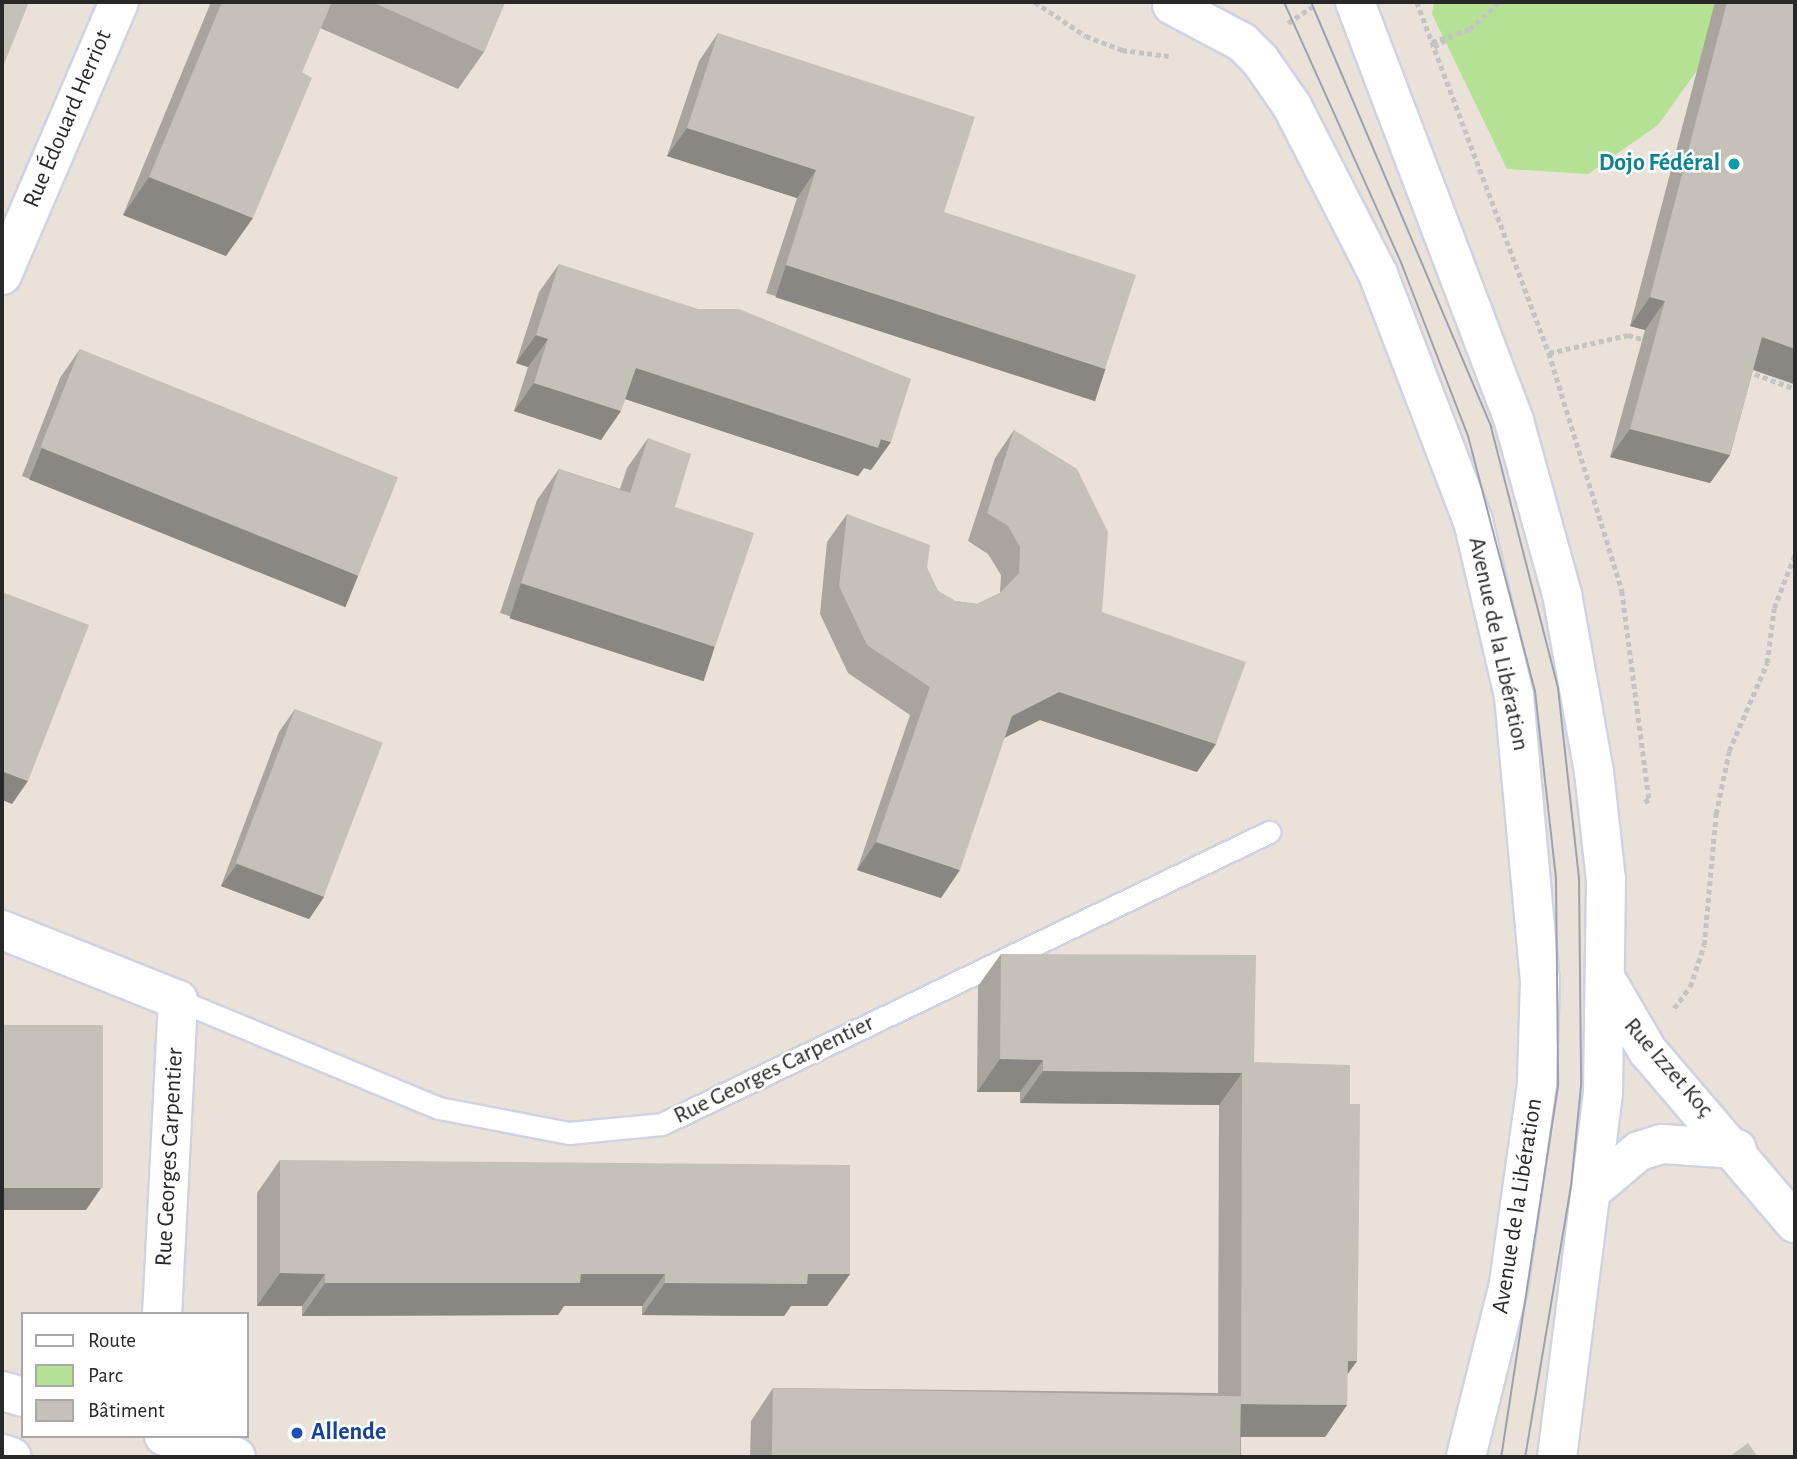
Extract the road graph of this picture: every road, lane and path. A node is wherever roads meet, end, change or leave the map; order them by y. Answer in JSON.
{"nodes":[{"id":1,"x":119,"y":2,"type":"edge"},
{"id":2,"x":1354,"y":2,"type":"edge"},
{"id":3,"x":1499,"y":2,"type":"edge"},
{"id":4,"x":1172,"y":3,"type":"edge"},
{"id":5,"x":1433,"y":44,"type":"dead end"},
{"id":6,"x":2,"y":275,"type":"edge"},
{"id":7,"x":1654,"y":342,"type":"edge"},
{"id":8,"x":1549,"y":353,"type":"dead end"},
{"id":9,"x":1742,"y":370,"type":"edge"},
{"id":10,"x":1794,"y":387,"type":"edge"},
{"id":11,"x":1795,"y":554,"type":"edge"},
{"id":12,"x":1269,"y":832,"type":"dead end"},
{"id":13,"x":2,"y":930,"type":"edge"},
{"id":14,"x":1607,"y":981,"type":"junction"},
{"id":15,"x":178,"y":1000,"type":"junction"},
{"id":16,"x":1672,"y":1012,"type":"dead end"},
{"id":17,"x":1737,"y":1149,"type":"junction"},
{"id":18,"x":1595,"y":1188,"type":"junction"},
{"id":19,"x":1795,"y":1223,"type":"edge"},
{"id":20,"x":162,"y":1312,"type":"edge"},
{"id":21,"x":2,"y":1391,"type":"edge"},
{"id":22,"x":21,"y":1396,"type":"edge"},
{"id":23,"x":171,"y":1438,"type":"edge"},
{"id":24,"x":2,"y":1454,"type":"edge"},
{"id":25,"x":12,"y":1457,"type":"edge"},
{"id":26,"x":236,"y":1457,"type":"edge"},
{"id":27,"x":1465,"y":1457,"type":"edge"},
{"id":28,"x":1557,"y":1457,"type":"edge"}],
"edges":[{"from":1,"to":6,"type":"street","name":"Rue Édouard Herriot"},
{"from":2,"to":14,"type":"street"},
{"from":3,"to":5,"type":"path"},
{"from":4,"to":27,"type":"street","name":"Avenue de la Libération"},
{"from":7,"to":8,"type":"path"},
{"from":9,"to":10,"type":"path"},
{"from":11,"to":16,"type":"path"},
{"from":12,"to":15,"type":"lane","name":"Rue Georges Carpentier"},
{"from":13,"to":15,"type":"street","name":"Rue Georges Carpentier"},
{"from":14,"to":17,"type":"street","name":"Rue Izzet Koç"},
{"from":14,"to":18,"type":"street"},
{"from":15,"to":20,"type":"street","name":"Rue Georges Carpentier"},
{"from":17,"to":18,"type":"street","name":"Rue Izzet Koç"},
{"from":17,"to":19,"type":"street","name":"Rue Izzet Koç"},
{"from":18,"to":28,"type":"street"},
{"from":21,"to":22,"type":"street"},
{"from":23,"to":26,"type":"street"},
{"from":24,"to":25,"type":"street"}]}
